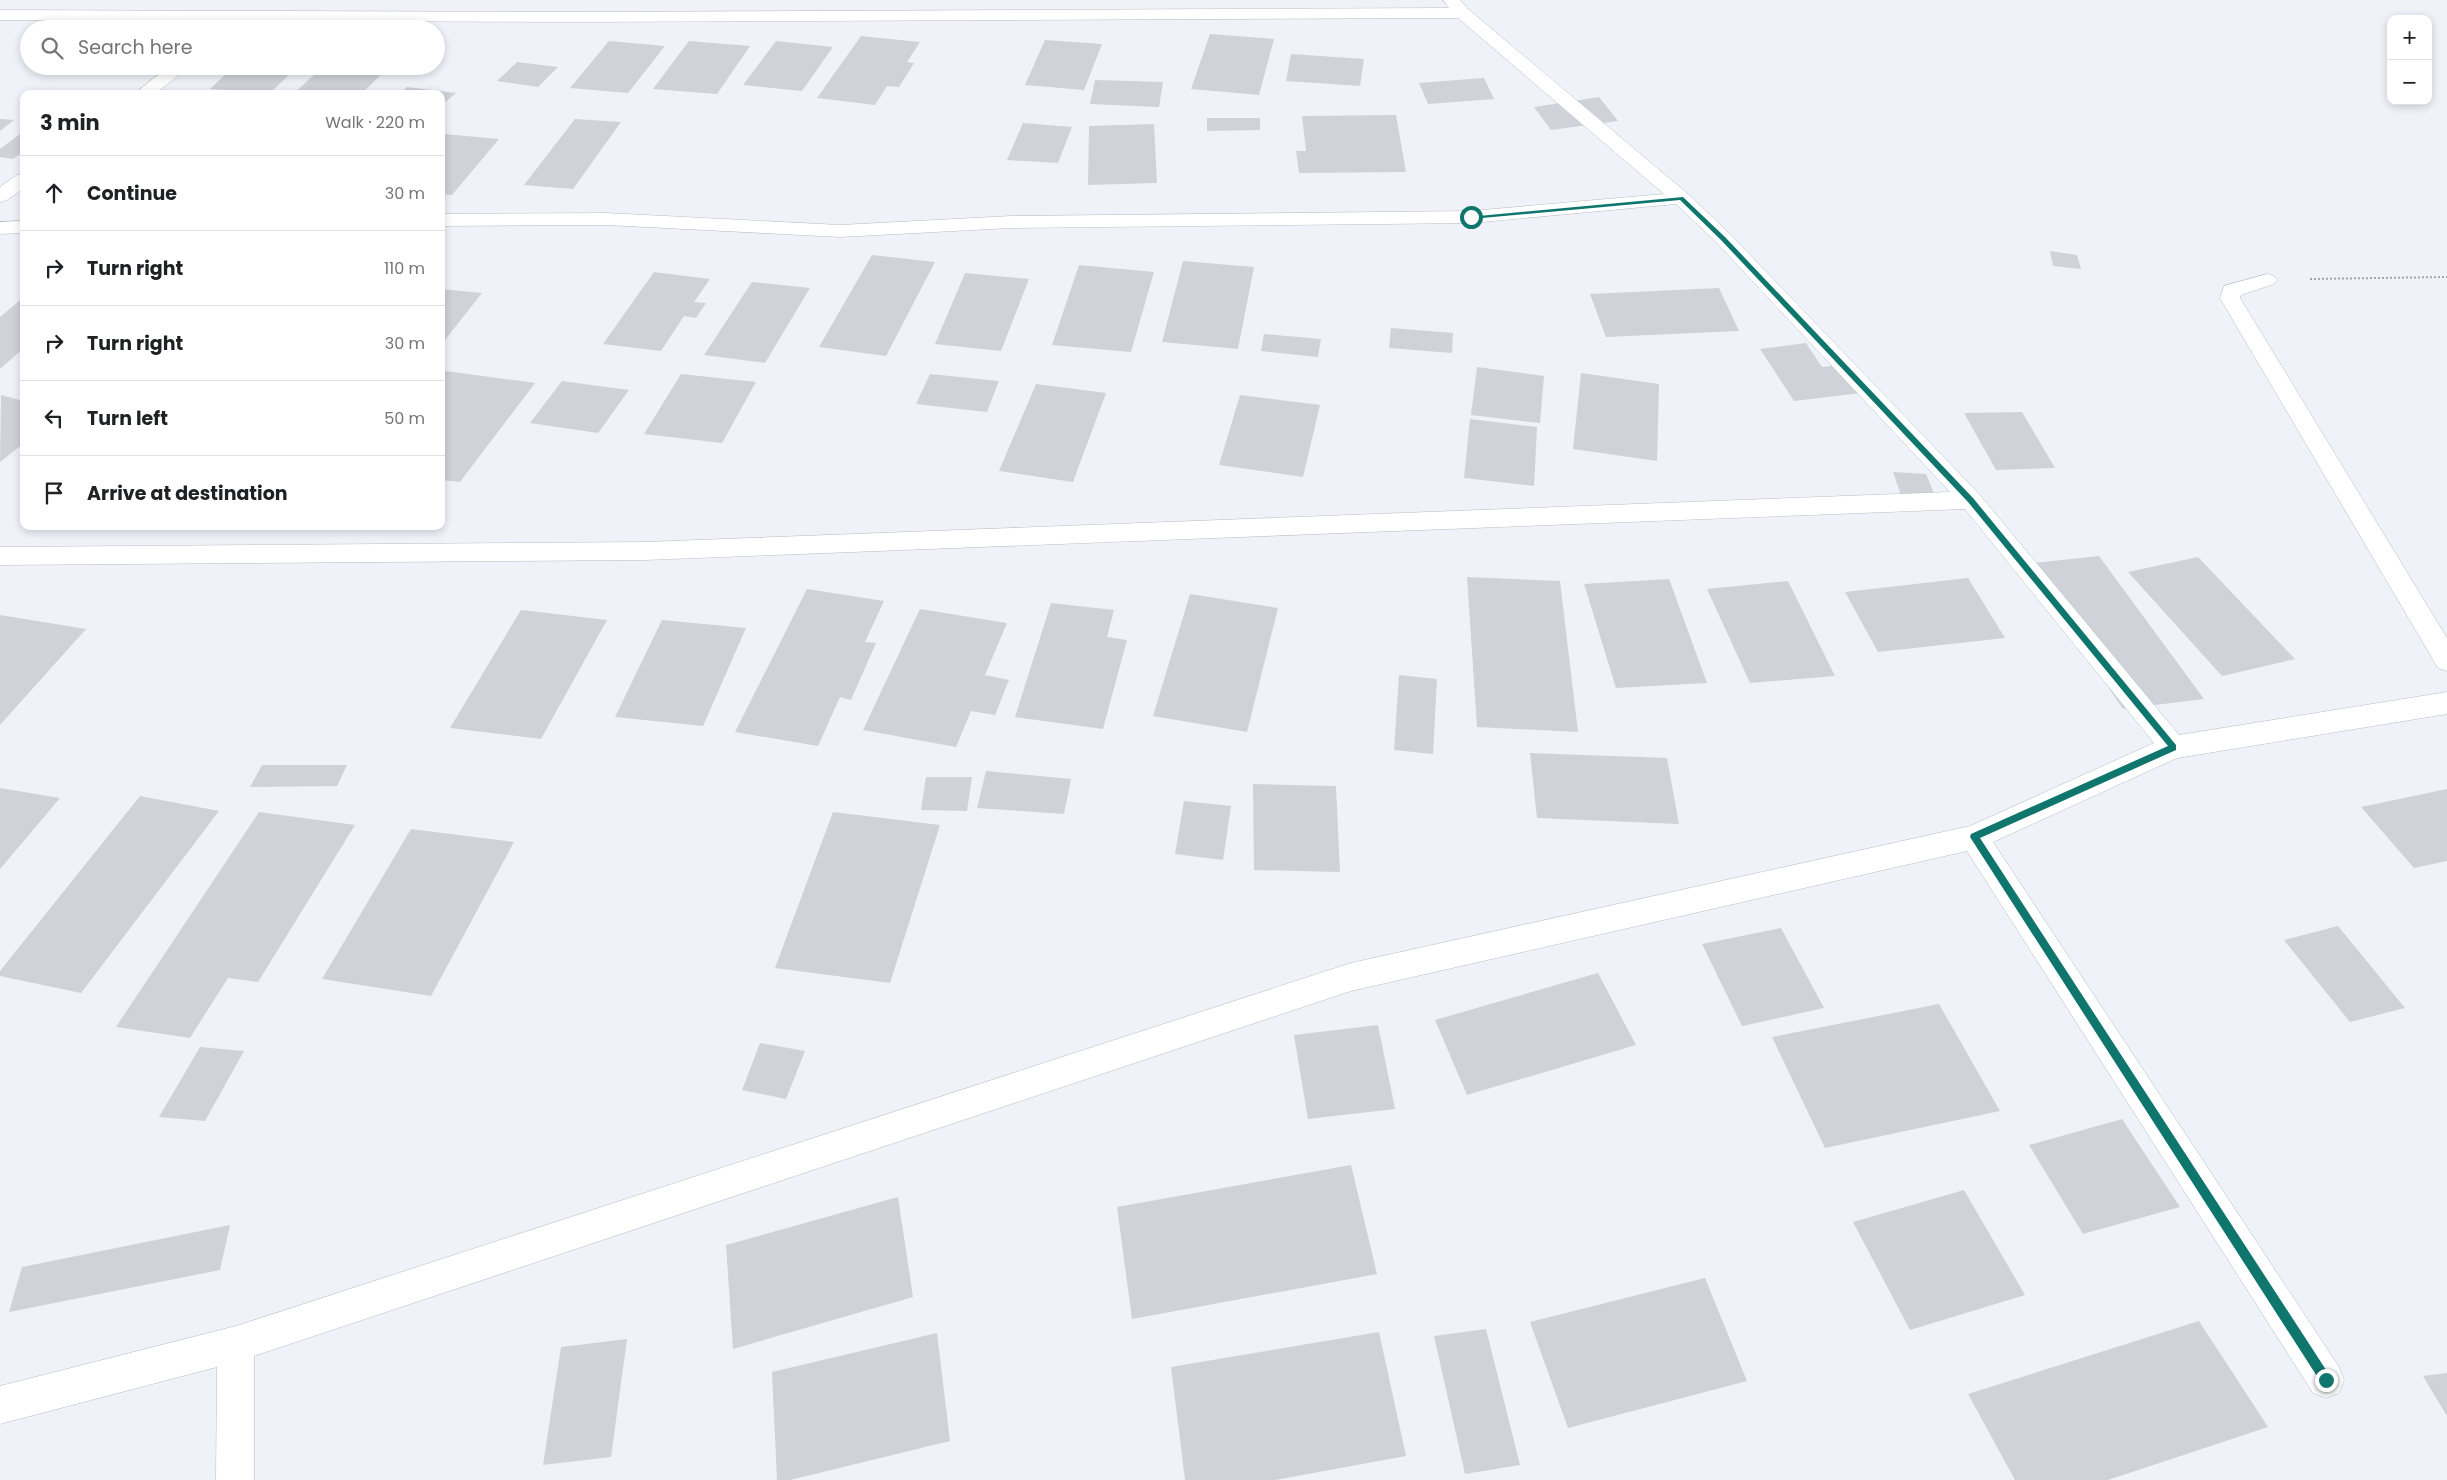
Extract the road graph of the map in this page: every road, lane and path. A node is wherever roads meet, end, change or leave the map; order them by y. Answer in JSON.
{"nodes":[{"id":1,"x":300,"y":0,"type":"edge"},
{"id":2,"x":1457,"y":6,"type":"edge"},
{"id":3,"x":0,"y":15,"type":"edge"},
{"id":4,"x":270,"y":16,"type":"junction"},
{"id":5,"x":254,"y":20,"type":"edge"},
{"id":6,"x":169,"y":75,"type":"edge"},
{"id":7,"x":148,"y":90,"type":"edge"},
{"id":8,"x":20,"y":182,"type":"edge"},
{"id":9,"x":0,"y":196,"type":"edge"},
{"id":10,"x":1681,"y":198,"type":"junction"},
{"id":11,"x":445,"y":220,"type":"edge"},
{"id":12,"x":0,"y":228,"type":"edge"},
{"id":13,"x":20,"y":228,"type":"edge"},
{"id":14,"x":2447,"y":277,"type":"edge"},
{"id":15,"x":2267,"y":280,"type":"joint"},
{"id":16,"x":1971,"y":500,"type":"junction"},
{"id":17,"x":0,"y":556,"type":"edge"},
{"id":18,"x":2447,"y":661,"type":"edge"},
{"id":19,"x":2447,"y":703,"type":"edge"},
{"id":20,"x":2173,"y":748,"type":"junction"},
{"id":21,"x":1974,"y":837,"type":"junction"},
{"id":22,"x":236,"y":1344,"type":"junction"},
{"id":23,"x":2326,"y":1380,"type":"dead end"},
{"id":24,"x":0,"y":1405,"type":"edge"},
{"id":25,"x":235,"y":1480,"type":"edge"}],
"edges":[{"from":1,"to":4,"type":"street"},
{"from":2,"to":4,"type":"street"},
{"from":2,"to":10,"type":"street"},
{"from":3,"to":4,"type":"street"},
{"from":4,"to":5,"type":"street"},
{"from":6,"to":7,"type":"street"},
{"from":8,"to":9,"type":"street"},
{"from":10,"to":11,"type":"street"},
{"from":10,"to":16,"type":"street"},
{"from":12,"to":13,"type":"street"},
{"from":14,"to":15,"type":"path"},
{"from":15,"to":18,"type":"street"},
{"from":16,"to":17,"type":"street"},
{"from":16,"to":20,"type":"street"},
{"from":19,"to":20,"type":"street"},
{"from":20,"to":21,"type":"street"},
{"from":21,"to":22,"type":"street"},
{"from":21,"to":23,"type":"street"},
{"from":22,"to":24,"type":"street"},
{"from":22,"to":25,"type":"street"}]}
